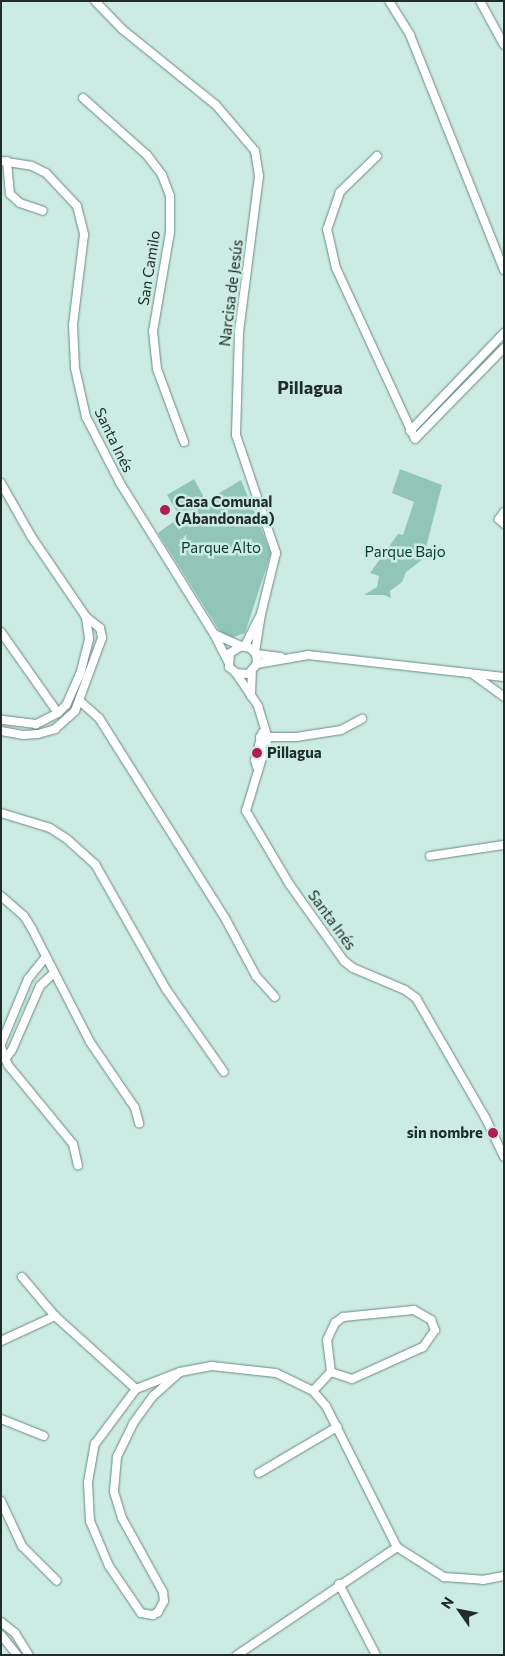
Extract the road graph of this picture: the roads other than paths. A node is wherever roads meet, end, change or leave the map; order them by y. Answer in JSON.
{"nodes":[{"id":1,"x":96,"y":1,"type":"edge"},
{"id":2,"x":389,"y":1,"type":"edge"},
{"id":3,"x":480,"y":1,"type":"edge"},
{"id":4,"x":504,"y":44,"type":"edge"},
{"id":5,"x":83,"y":98,"type":"dead end"},
{"id":6,"x":377,"y":156,"type":"dead end"},
{"id":7,"x":4,"y":161,"type":"edge"},
{"id":8,"x":43,"y":211,"type":"dead end"},
{"id":9,"x":504,"y":270,"type":"edge"},
{"id":10,"x":504,"y":333,"type":"edge"},
{"id":11,"x":504,"y":348,"type":"edge"},
{"id":12,"x":410,"y":431,"type":"junction"},
{"id":13,"x":184,"y":442,"type":"dead end"},
{"id":14,"x":1,"y":483,"type":"edge"},
{"id":15,"x":504,"y":512,"type":"edge"},
{"id":16,"x":504,"y":524,"type":"edge"},
{"id":17,"x":261,"y":614,"type":"junction"},
{"id":18,"x":86,"y":617,"type":"junction"},
{"id":19,"x":1,"y":632,"type":"edge"},
{"id":20,"x":214,"y":634,"type":"junction"},
{"id":21,"x":243,"y":646,"type":"junction"},
{"id":22,"x":255,"y":653,"type":"junction"},
{"id":23,"x":289,"y":658,"type":"junction"},
{"id":24,"x":228,"y":662,"type":"junction"},
{"id":25,"x":257,"y":664,"type":"junction"},
{"id":26,"x":252,"y":672,"type":"junction"},
{"id":27,"x":236,"y":673,"type":"junction"},
{"id":28,"x":474,"y":675,"type":"junction"},
{"id":29,"x":504,"y":677,"type":"edge"},
{"id":30,"x":251,"y":696,"type":"junction"},
{"id":31,"x":504,"y":698,"type":"edge"},
{"id":32,"x":81,"y":702,"type":"junction"},
{"id":33,"x":58,"y":713,"type":"junction"},
{"id":34,"x":362,"y":719,"type":"dead end"},
{"id":35,"x":1,"y":720,"type":"edge"},
{"id":36,"x":1,"y":730,"type":"edge"},
{"id":37,"x":264,"y":738,"type":"junction"},
{"id":38,"x":1,"y":813,"type":"edge"},
{"id":39,"x":504,"y":845,"type":"edge"},
{"id":40,"x":430,"y":856,"type":"dead end"},
{"id":41,"x":1,"y":896,"type":"edge"},
{"id":42,"x":46,"y":958,"type":"junction"},
{"id":43,"x":54,"y":973,"type":"junction"},
{"id":44,"x":275,"y":997,"type":"dead end"},
{"id":45,"x":1,"y":1046,"type":"edge"},
{"id":46,"x":5,"y":1059,"type":"junction"},
{"id":47,"x":224,"y":1072,"type":"dead end"},
{"id":48,"x":138,"y":1123,"type":"dead end"},
{"id":49,"x":504,"y":1157,"type":"edge"},
{"id":50,"x":78,"y":1165,"type":"dead end"},
{"id":51,"x":22,"y":1277,"type":"dead end"},
{"id":52,"x":55,"y":1316,"type":"junction"},
{"id":53,"x":1,"y":1340,"type":"edge"},
{"id":54,"x":180,"y":1372,"type":"junction"},
{"id":55,"x":331,"y":1372,"type":"junction"},
{"id":56,"x":136,"y":1389,"type":"junction"},
{"id":57,"x":313,"y":1391,"type":"junction"},
{"id":58,"x":1,"y":1419,"type":"edge"},
{"id":59,"x":337,"y":1427,"type":"junction"},
{"id":60,"x":44,"y":1436,"type":"dead end"},
{"id":61,"x":259,"y":1472,"type":"dead end"},
{"id":62,"x":1,"y":1501,"type":"edge"},
{"id":63,"x":396,"y":1547,"type":"junction"},
{"id":64,"x":504,"y":1576,"type":"edge"},
{"id":65,"x":57,"y":1581,"type":"dead end"},
{"id":66,"x":339,"y":1584,"type":"junction"},
{"id":67,"x":1,"y":1622,"type":"edge"},
{"id":68,"x":1,"y":1635,"type":"edge"},
{"id":69,"x":17,"y":1655,"type":"edge"},
{"id":70,"x":29,"y":1655,"type":"edge"},
{"id":71,"x":237,"y":1655,"type":"edge"},
{"id":72,"x":376,"y":1655,"type":"edge"}],
"edges":[{"from":1,"to":17,"type":"street","name":"Narcisa de Jesús"},
{"from":2,"to":9,"type":"street"},
{"from":3,"to":4,"type":"street"},
{"from":5,"to":13,"type":"street","name":"San Camilo"},
{"from":6,"to":12,"type":"street"},
{"from":7,"to":8,"type":"street"},
{"from":7,"to":20,"type":"street","name":"Santa Inés"},
{"from":10,"to":12,"type":"street"},
{"from":11,"to":12,"type":"street"},
{"from":14,"to":18,"type":"street"},
{"from":15,"to":16,"type":"street"},
{"from":17,"to":21,"type":"street","name":"Narcisa de Jesús"},
{"from":17,"to":22,"type":"street"},
{"from":18,"to":32,"type":"street"},
{"from":18,"to":33,"type":"street"},
{"from":19,"to":33,"type":"street"},
{"from":20,"to":21,"type":"street"},
{"from":20,"to":24,"type":"street","name":"Santa Inés"},
{"from":21,"to":22,"type":"street"},
{"from":21,"to":24,"type":"street"},
{"from":22,"to":23,"type":"street"},
{"from":22,"to":25,"type":"street"},
{"from":23,"to":25,"type":"street"},
{"from":23,"to":28,"type":"street"},
{"from":24,"to":27,"type":"street"},
{"from":25,"to":26,"type":"street"},
{"from":26,"to":27,"type":"street"},
{"from":26,"to":30,"type":"street","name":"Santa Inés"},
{"from":27,"to":30,"type":"street","name":"Santa Inés"},
{"from":28,"to":29,"type":"street"},
{"from":28,"to":31,"type":"street"},
{"from":30,"to":37,"type":"street","name":"Santa Inés"},
{"from":32,"to":36,"type":"street"},
{"from":32,"to":44,"type":"street"},
{"from":33,"to":35,"type":"street"},
{"from":34,"to":37,"type":"street"},
{"from":37,"to":49,"type":"street","name":"Santa Inés"},
{"from":38,"to":47,"type":"street"},
{"from":39,"to":40,"type":"street"},
{"from":41,"to":42,"type":"street"},
{"from":42,"to":43,"type":"street"},
{"from":42,"to":45,"type":"street"},
{"from":43,"to":46,"type":"street"},
{"from":43,"to":48,"type":"street"},
{"from":45,"to":46,"type":"street"},
{"from":46,"to":50,"type":"street"},
{"from":51,"to":52,"type":"street"},
{"from":52,"to":53,"type":"street"},
{"from":52,"to":56,"type":"street"},
{"from":54,"to":56,"type":"street"},
{"from":54,"to":56,"type":"street"},
{"from":54,"to":57,"type":"street"},
{"from":55,"to":55,"type":"street"},
{"from":55,"to":57,"type":"street"},
{"from":57,"to":59,"type":"street"},
{"from":58,"to":60,"type":"street"},
{"from":59,"to":61,"type":"street"},
{"from":59,"to":63,"type":"street"},
{"from":62,"to":65,"type":"street"},
{"from":63,"to":64,"type":"street"},
{"from":63,"to":66,"type":"street"},
{"from":66,"to":71,"type":"street"},
{"from":66,"to":72,"type":"street"},
{"from":67,"to":70,"type":"street"},
{"from":68,"to":69,"type":"street"}]}
